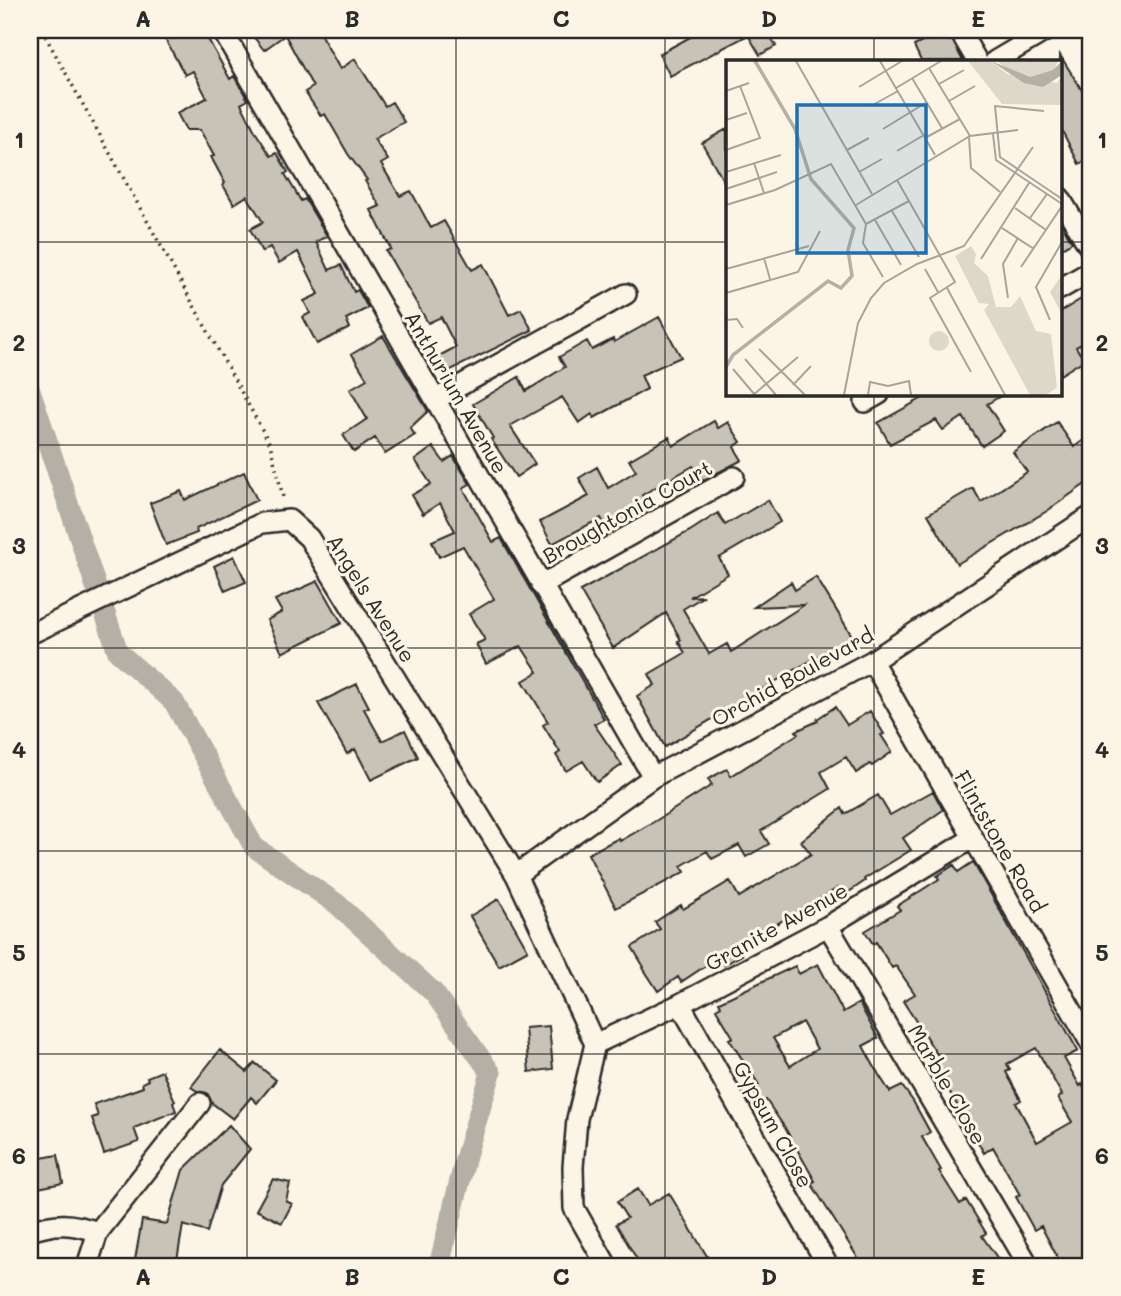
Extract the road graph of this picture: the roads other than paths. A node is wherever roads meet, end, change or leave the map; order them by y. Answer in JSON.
{"nodes":[{"id":1,"x":222,"y":30,"type":"edge"},
{"id":2,"x":960,"y":30,"type":"edge"},
{"id":3,"x":1047,"y":30,"type":"edge"},
{"id":4,"x":977,"y":60,"type":"edge"},
{"id":5,"x":997,"y":60,"type":"edge"},
{"id":6,"x":1062,"y":201,"type":"edge"},
{"id":7,"x":1091,"y":250,"type":"edge"},
{"id":8,"x":1091,"y":271,"type":"edge"},
{"id":9,"x":1062,"y":288,"type":"edge"},
{"id":10,"x":626,"y":294,"type":"dead end"},
{"id":11,"x":436,"y":399,"type":"junction"},
{"id":12,"x":734,"y":477,"type":"dead end"},
{"id":13,"x":1091,"y":516,"type":"edge"},
{"id":14,"x":541,"y":585,"type":"junction"},
{"id":15,"x":30,"y":634,"type":"edge"},
{"id":16,"x":872,"y":661,"type":"junction"},
{"id":17,"x":653,"y":777,"type":"junction"},
{"id":18,"x":973,"y":838,"type":"junction"},
{"id":19,"x":516,"y":875,"type":"junction"},
{"id":20,"x":828,"y":926,"type":"junction"},
{"id":21,"x":680,"y":1004,"type":"junction"},
{"id":22,"x":595,"y":1044,"type":"junction"},
{"id":23,"x":1091,"y":1044,"type":"edge"},
{"id":24,"x":200,"y":1103,"type":"dead end"},
{"id":25,"x":30,"y":1231,"type":"edge"},
{"id":26,"x":97,"y":1232,"type":"junction"},
{"id":27,"x":87,"y":1266,"type":"edge"},
{"id":28,"x":607,"y":1266,"type":"edge"},
{"id":29,"x":828,"y":1266,"type":"edge"},
{"id":30,"x":1029,"y":1266,"type":"edge"}],
"edges":[{"from":1,"to":11,"type":"street","name":"Anthurium Avenue"},
{"from":2,"to":4,"type":"street"},
{"from":3,"to":5,"type":"street"},
{"from":6,"to":7,"type":"street"},
{"from":8,"to":9,"type":"street"},
{"from":10,"to":11,"type":"street"},
{"from":11,"to":14,"type":"street","name":"Anthurium Avenue"},
{"from":12,"to":14,"type":"street","name":"Broughtonia Court"},
{"from":13,"to":16,"type":"street","name":"Orchid Boulevard"},
{"from":14,"to":17,"type":"street","name":"Anthurium Avenue"},
{"from":15,"to":19,"type":"street","name":"Angels Avenue"},
{"from":16,"to":17,"type":"street","name":"Orchid Boulevard"},
{"from":16,"to":18,"type":"street","name":"Flintstone Road"},
{"from":17,"to":19,"type":"street","name":"Orchid Boulevard"},
{"from":18,"to":20,"type":"street","name":"Granite Avenue"},
{"from":18,"to":23,"type":"street","name":"Flintstone Road"},
{"from":19,"to":22,"type":"street"},
{"from":20,"to":21,"type":"street","name":"Granite Avenue"},
{"from":20,"to":30,"type":"street","name":"Marble Close"},
{"from":21,"to":22,"type":"street","name":"Granite Avenue"},
{"from":21,"to":29,"type":"street","name":"Gypsum Close"},
{"from":22,"to":28,"type":"street"},
{"from":24,"to":26,"type":"street"},
{"from":25,"to":26,"type":"street"},
{"from":26,"to":27,"type":"street"}]}
